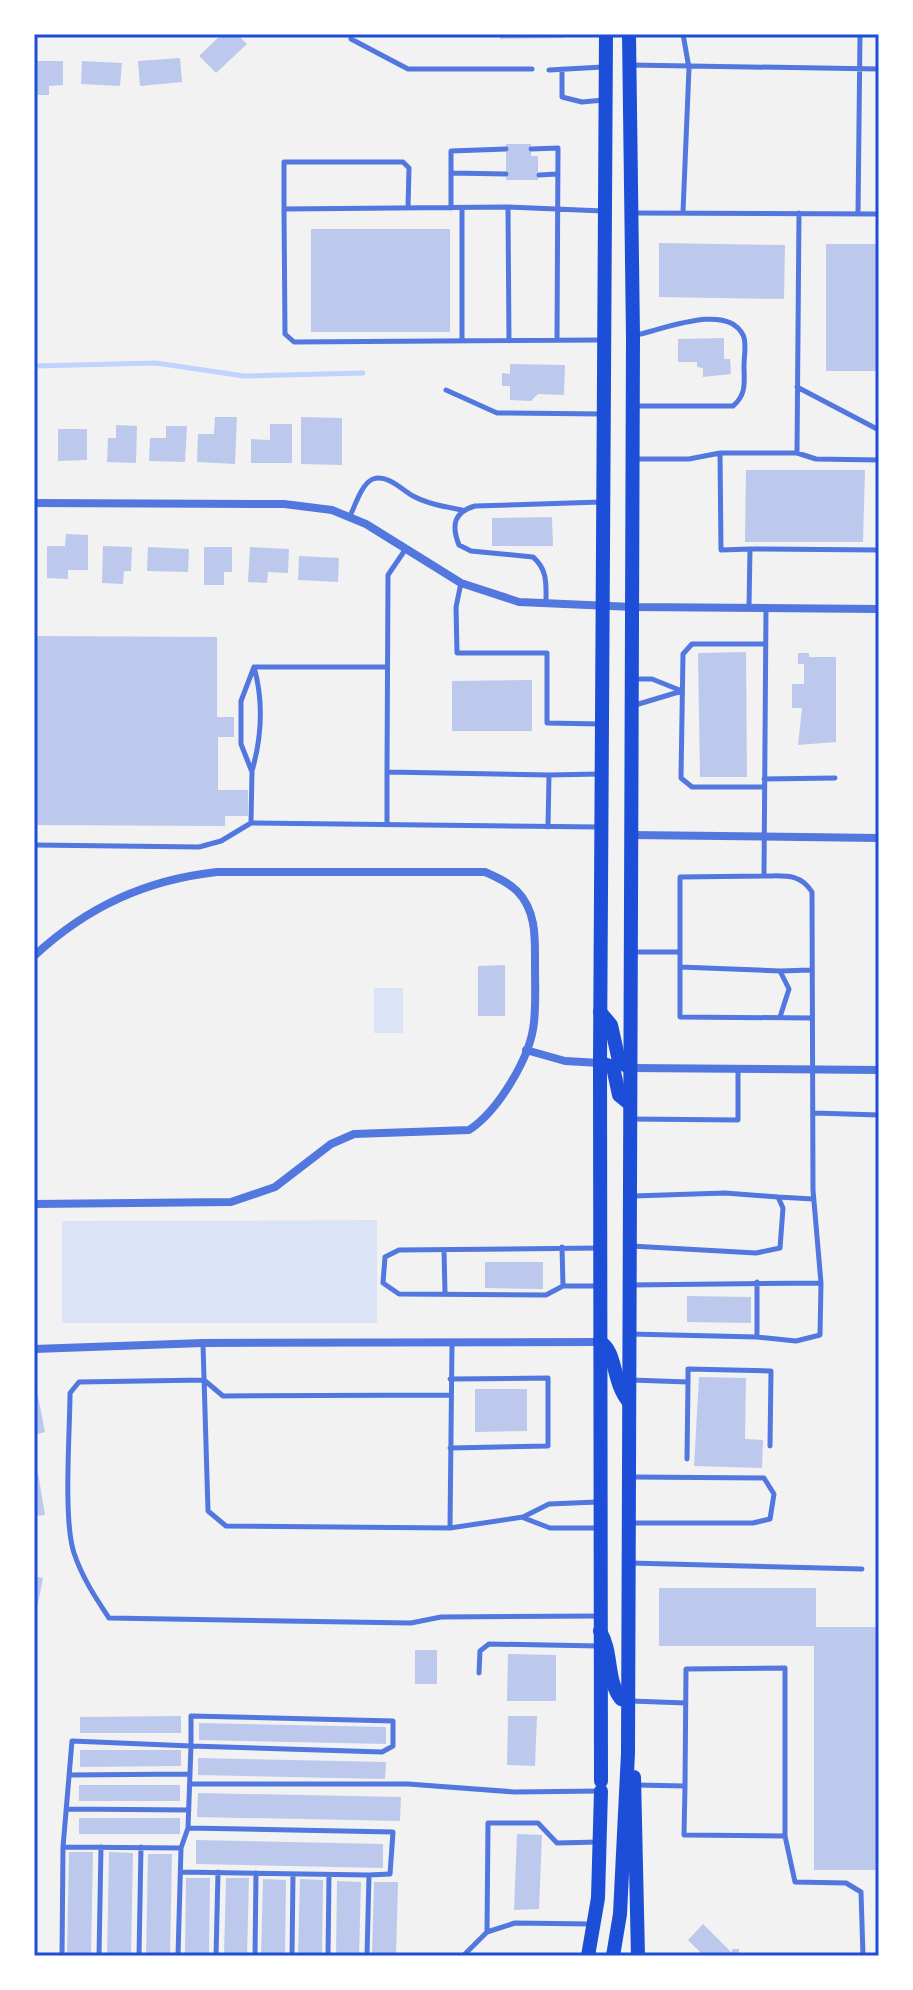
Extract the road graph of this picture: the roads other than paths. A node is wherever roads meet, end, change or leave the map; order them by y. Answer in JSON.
{"nodes":[{"id":1,"x":351,"y":34,"type":"edge"},
{"id":2,"x":606,"y":34,"type":"edge"},
{"id":3,"x":629,"y":34,"type":"edge"},
{"id":4,"x":683,"y":34,"type":"edge"},
{"id":5,"x":860,"y":34,"type":"edge"},
{"id":6,"x":629,"y":65,"type":"junction"},
{"id":7,"x":606,"y":67,"type":"junction"},
{"id":8,"x":689,"y":68,"type":"junction"},
{"id":9,"x":532,"y":69,"type":"dead end"},
{"id":10,"x":562,"y":69,"type":"junction"},
{"id":11,"x":860,"y":69,"type":"junction"},
{"id":12,"x":879,"y":69,"type":"edge"},
{"id":13,"x":549,"y":70,"type":"dead end"},
{"id":14,"x":605,"y":100,"type":"junction"},
{"id":15,"x":506,"y":149,"type":"dead end"},
{"id":16,"x":531,"y":149,"type":"dead end"},
{"id":17,"x":451,"y":173,"type":"junction"},
{"id":18,"x":506,"y":174,"type":"dead end"},
{"id":19,"x":557,"y":174,"type":"junction"},
{"id":20,"x":539,"y":175,"type":"dead end"},
{"id":21,"x":508,"y":207,"type":"junction"},
{"id":22,"x":408,"y":208,"type":"junction"},
{"id":23,"x":451,"y":208,"type":"junction"},
{"id":24,"x":462,"y":208,"type":"junction"},
{"id":25,"x":284,"y":209,"type":"junction"},
{"id":26,"x":557,"y":210,"type":"junction"},
{"id":27,"x":604,"y":211,"type":"junction"},
{"id":28,"x":683,"y":212,"type":"junction"},
{"id":29,"x":630,"y":213,"type":"junction"},
{"id":30,"x":799,"y":213,"type":"junction"},
{"id":31,"x":858,"y":214,"type":"junction"},
{"id":32,"x":879,"y":214,"type":"edge"},
{"id":33,"x":633,"y":336,"type":"junction"},
{"id":34,"x":557,"y":340,"type":"junction"},
{"id":35,"x":603,"y":340,"type":"junction"},
{"id":36,"x":462,"y":341,"type":"junction"},
{"id":37,"x":509,"y":341,"type":"junction"},
{"id":38,"x":797,"y":387,"type":"junction"},
{"id":39,"x":446,"y":390,"type":"dead end"},
{"id":40,"x":632,"y":406,"type":"junction"},
{"id":41,"x":603,"y":414,"type":"junction"},
{"id":42,"x":879,"y":430,"type":"edge"},
{"id":43,"x":720,"y":453,"type":"junction"},
{"id":44,"x":797,"y":453,"type":"junction"},
{"id":45,"x":631,"y":460,"type":"junction"},
{"id":46,"x":879,"y":460,"type":"edge"},
{"id":47,"x":602,"y":502,"type":"junction"},
{"id":48,"x":34,"y":503,"type":"edge"},
{"id":49,"x":462,"y":510,"type":"junction"},
{"id":50,"x":350,"y":516,"type":"junction"},
{"id":51,"x":750,"y":549,"type":"junction"},
{"id":52,"x":405,"y":550,"type":"junction"},
{"id":53,"x":879,"y":550,"type":"edge"},
{"id":54,"x":461,"y":583,"type":"junction"},
{"id":55,"x":546,"y":603,"type":"junction"},
{"id":56,"x":601,"y":605,"type":"junction"},
{"id":57,"x":633,"y":607,"type":"junction"},
{"id":58,"x":749,"y":607,"type":"junction"},
{"id":59,"x":766,"y":607,"type":"junction"},
{"id":60,"x":879,"y":609,"type":"edge"},
{"id":61,"x":765,"y":644,"type":"junction"},
{"id":62,"x":254,"y":667,"type":"junction"},
{"id":63,"x":387,"y":667,"type":"junction"},
{"id":64,"x":631,"y":679,"type":"junction"},
{"id":65,"x":682,"y":691,"type":"junction"},
{"id":66,"x":631,"y":706,"type":"junction"},
{"id":67,"x":601,"y":724,"type":"junction"},
{"id":68,"x":252,"y":772,"type":"junction"},
{"id":69,"x":387,"y":772,"type":"junction"},
{"id":70,"x":601,"y":774,"type":"junction"},
{"id":71,"x":549,"y":775,"type":"junction"},
{"id":72,"x":835,"y":778,"type":"dead end"},
{"id":73,"x":764,"y":779,"type":"junction"},
{"id":74,"x":764,"y":787,"type":"junction"},
{"id":75,"x":251,"y":823,"type":"junction"},
{"id":76,"x":387,"y":825,"type":"junction"},
{"id":77,"x":548,"y":827,"type":"junction"},
{"id":78,"x":601,"y":827,"type":"junction"},
{"id":79,"x":631,"y":835,"type":"junction"},
{"id":80,"x":763,"y":836,"type":"junction"},
{"id":81,"x":879,"y":838,"type":"edge"},
{"id":82,"x":34,"y":845,"type":"edge"},
{"id":83,"x":764,"y":876,"type":"junction"},
{"id":84,"x":631,"y":952,"type":"junction"},
{"id":85,"x":680,"y":952,"type":"junction"},
{"id":86,"x":34,"y":956,"type":"edge"},
{"id":87,"x":680,"y":967,"type":"junction"},
{"id":88,"x":812,"y":970,"type":"junction"},
{"id":89,"x":780,"y":971,"type":"junction"},
{"id":90,"x":600,"y":1012,"type":"junction"},
{"id":91,"x":780,"y":1018,"type":"junction"},
{"id":92,"x":812,"y":1018,"type":"junction"},
{"id":93,"x":526,"y":1050,"type":"junction"},
{"id":94,"x":600,"y":1063,"type":"junction"},
{"id":95,"x":630,"y":1068,"type":"junction"},
{"id":96,"x":738,"y":1070,"type":"junction"},
{"id":97,"x":812,"y":1070,"type":"junction"},
{"id":98,"x":879,"y":1070,"type":"edge"},
{"id":99,"x":630,"y":1112,"type":"junction"},
{"id":100,"x":814,"y":1113,"type":"junction"},
{"id":101,"x":879,"y":1115,"type":"edge"},
{"id":102,"x":630,"y":1196,"type":"junction"},
{"id":103,"x":778,"y":1197,"type":"junction"},
{"id":104,"x":813,"y":1199,"type":"junction"},
{"id":105,"x":34,"y":1204,"type":"edge"},
{"id":106,"x":630,"y":1246,"type":"junction"},
{"id":107,"x":562,"y":1247,"type":"junction"},
{"id":108,"x":601,"y":1248,"type":"junction"},
{"id":109,"x":444,"y":1250,"type":"junction"},
{"id":110,"x":757,"y":1282,"type":"junction"},
{"id":111,"x":821,"y":1283,"type":"junction"},
{"id":112,"x":630,"y":1285,"type":"junction"},
{"id":113,"x":563,"y":1286,"type":"junction"},
{"id":114,"x":601,"y":1286,"type":"junction"},
{"id":115,"x":445,"y":1293,"type":"junction"},
{"id":116,"x":629,"y":1334,"type":"junction"},
{"id":117,"x":757,"y":1337,"type":"junction"},
{"id":118,"x":600,"y":1342,"type":"junction"},
{"id":119,"x":203,"y":1343,"type":"junction"},
{"id":120,"x":452,"y":1343,"type":"junction"},
{"id":121,"x":34,"y":1349,"type":"edge"},
{"id":122,"x":450,"y":1379,"type":"junction"},
{"id":123,"x":204,"y":1380,"type":"junction"},
{"id":124,"x":630,"y":1380,"type":"junction"},
{"id":125,"x":688,"y":1382,"type":"junction"},
{"id":126,"x":449,"y":1395,"type":"junction"},
{"id":127,"x":629,"y":1402,"type":"junction"},
{"id":128,"x":770,"y":1446,"type":"dead end"},
{"id":129,"x":450,"y":1448,"type":"junction"},
{"id":130,"x":687,"y":1459,"type":"dead end"},
{"id":131,"x":629,"y":1477,"type":"junction"},
{"id":132,"x":600,"y":1501,"type":"junction"},
{"id":133,"x":523,"y":1517,"type":"junction"},
{"id":134,"x":629,"y":1523,"type":"junction"},
{"id":135,"x":450,"y":1528,"type":"junction"},
{"id":136,"x":600,"y":1528,"type":"junction"},
{"id":137,"x":629,"y":1563,"type":"junction"},
{"id":138,"x":862,"y":1569,"type":"dead end"},
{"id":139,"x":600,"y":1631,"type":"junction"},
{"id":140,"x":479,"y":1673,"type":"dead end"},
{"id":141,"x":628,"y":1701,"type":"junction"},
{"id":142,"x":686,"y":1703,"type":"junction"},
{"id":143,"x":191,"y":1746,"type":"junction"},
{"id":144,"x":628,"y":1753,"type":"junction"},
{"id":145,"x":190,"y":1774,"type":"junction"},
{"id":146,"x":69,"y":1775,"type":"junction"},
{"id":147,"x":190,"y":1784,"type":"junction"},
{"id":148,"x":636,"y":1785,"type":"junction"},
{"id":149,"x":601,"y":1786,"type":"junction"},
{"id":150,"x":685,"y":1786,"type":"junction"},
{"id":151,"x":66,"y":1809,"type":"junction"},
{"id":152,"x":189,"y":1810,"type":"junction"},
{"id":153,"x":188,"y":1828,"type":"junction"},
{"id":154,"x":785,"y":1836,"type":"junction"},
{"id":155,"x":600,"y":1842,"type":"junction"},
{"id":156,"x":63,"y":1847,"type":"junction"},
{"id":157,"x":101,"y":1847,"type":"junction"},
{"id":158,"x":141,"y":1847,"type":"junction"},
{"id":159,"x":181,"y":1848,"type":"junction"},
{"id":160,"x":181,"y":1872,"type":"junction"},
{"id":161,"x":218,"y":1872,"type":"junction"},
{"id":162,"x":256,"y":1873,"type":"junction"},
{"id":163,"x":293,"y":1874,"type":"junction"},
{"id":164,"x":329,"y":1875,"type":"junction"},
{"id":165,"x":369,"y":1875,"type":"junction"},
{"id":166,"x":594,"y":1924,"type":"junction"},
{"id":167,"x":487,"y":1932,"type":"junction"},
{"id":168,"x":62,"y":1956,"type":"edge"},
{"id":169,"x":99,"y":1956,"type":"edge"},
{"id":170,"x":139,"y":1956,"type":"edge"},
{"id":171,"x":178,"y":1956,"type":"edge"},
{"id":172,"x":216,"y":1956,"type":"edge"},
{"id":173,"x":255,"y":1956,"type":"edge"},
{"id":174,"x":292,"y":1956,"type":"edge"},
{"id":175,"x":328,"y":1956,"type":"edge"},
{"id":176,"x":367,"y":1956,"type":"edge"},
{"id":177,"x":463,"y":1956,"type":"edge"},
{"id":178,"x":588,"y":1956,"type":"edge"},
{"id":179,"x":613,"y":1956,"type":"edge"},
{"id":180,"x":638,"y":1956,"type":"edge"},
{"id":181,"x":863,"y":1956,"type":"edge"}],
"edges":[{"from":1,"to":9,"type":"lane"},
{"from":2,"to":7,"type":"main road"},
{"from":3,"to":6,"type":"main road"},
{"from":4,"to":8,"type":"lane"},
{"from":5,"to":11,"type":"lane"},
{"from":6,"to":8,"type":"lane"},
{"from":6,"to":29,"type":"main road"},
{"from":7,"to":10,"type":"lane"},
{"from":7,"to":14,"type":"main road"},
{"from":8,"to":11,"type":"lane"},
{"from":8,"to":28,"type":"lane"},
{"from":10,"to":13,"type":"lane"},
{"from":10,"to":14,"type":"lane"},
{"from":11,"to":12,"type":"lane"},
{"from":11,"to":31,"type":"lane"},
{"from":14,"to":27,"type":"main road"},
{"from":15,"to":17,"type":"lane"},
{"from":16,"to":19,"type":"lane"},
{"from":17,"to":18,"type":"lane"},
{"from":17,"to":23,"type":"lane"},
{"from":19,"to":20,"type":"lane"},
{"from":19,"to":26,"type":"lane"},
{"from":21,"to":24,"type":"lane"},
{"from":21,"to":26,"type":"lane"},
{"from":21,"to":37,"type":"lane"},
{"from":22,"to":23,"type":"lane"},
{"from":22,"to":25,"type":"lane"},
{"from":22,"to":25,"type":"lane"},
{"from":23,"to":24,"type":"lane"},
{"from":24,"to":36,"type":"lane"},
{"from":25,"to":36,"type":"lane"},
{"from":26,"to":27,"type":"lane"},
{"from":26,"to":34,"type":"lane"},
{"from":27,"to":35,"type":"main road"},
{"from":28,"to":29,"type":"lane"},
{"from":28,"to":30,"type":"lane"},
{"from":29,"to":33,"type":"main road"},
{"from":30,"to":31,"type":"lane"},
{"from":30,"to":38,"type":"lane"},
{"from":31,"to":32,"type":"lane"},
{"from":33,"to":40,"type":"main road"},
{"from":33,"to":40,"type":"lane"},
{"from":34,"to":35,"type":"lane"},
{"from":34,"to":37,"type":"lane"},
{"from":35,"to":41,"type":"main road"},
{"from":36,"to":37,"type":"lane"},
{"from":38,"to":42,"type":"lane"},
{"from":38,"to":44,"type":"lane"},
{"from":39,"to":41,"type":"lane"},
{"from":40,"to":45,"type":"main road"},
{"from":41,"to":47,"type":"main road"},
{"from":43,"to":44,"type":"lane"},
{"from":43,"to":45,"type":"lane"},
{"from":43,"to":51,"type":"lane"},
{"from":44,"to":46,"type":"lane"},
{"from":45,"to":57,"type":"main road"},
{"from":47,"to":49,"type":"lane"},
{"from":47,"to":56,"type":"main road"},
{"from":48,"to":50,"type":"street"},
{"from":49,"to":50,"type":"lane"},
{"from":49,"to":55,"type":"lane"},
{"from":50,"to":52,"type":"street"},
{"from":51,"to":53,"type":"lane"},
{"from":51,"to":58,"type":"lane"},
{"from":52,"to":54,"type":"street"},
{"from":52,"to":63,"type":"lane"},
{"from":54,"to":55,"type":"street"},
{"from":54,"to":67,"type":"lane"},
{"from":55,"to":56,"type":"street"},
{"from":56,"to":57,"type":"street"},
{"from":56,"to":67,"type":"main road"},
{"from":57,"to":58,"type":"street"},
{"from":57,"to":64,"type":"main road"},
{"from":58,"to":59,"type":"street"},
{"from":59,"to":60,"type":"street"},
{"from":59,"to":61,"type":"lane"},
{"from":61,"to":65,"type":"lane"},
{"from":61,"to":73,"type":"lane"},
{"from":62,"to":63,"type":"lane"},
{"from":62,"to":68,"type":"lane"},
{"from":62,"to":68,"type":"lane"},
{"from":63,"to":69,"type":"lane"},
{"from":64,"to":65,"type":"lane"},
{"from":64,"to":66,"type":"main road"},
{"from":65,"to":66,"type":"lane"},
{"from":65,"to":74,"type":"lane"},
{"from":66,"to":79,"type":"main road"},
{"from":67,"to":70,"type":"main road"},
{"from":68,"to":75,"type":"lane"},
{"from":69,"to":71,"type":"lane"},
{"from":69,"to":76,"type":"lane"},
{"from":70,"to":71,"type":"lane"},
{"from":70,"to":78,"type":"main road"},
{"from":71,"to":77,"type":"lane"},
{"from":72,"to":73,"type":"lane"},
{"from":73,"to":74,"type":"lane"},
{"from":74,"to":80,"type":"lane"},
{"from":75,"to":76,"type":"lane"},
{"from":75,"to":82,"type":"lane"},
{"from":76,"to":77,"type":"lane"},
{"from":77,"to":78,"type":"lane"},
{"from":78,"to":90,"type":"main road"},
{"from":79,"to":80,"type":"street"},
{"from":79,"to":84,"type":"main road"},
{"from":80,"to":81,"type":"street"},
{"from":80,"to":83,"type":"lane"},
{"from":83,"to":85,"type":"lane"},
{"from":83,"to":88,"type":"lane"},
{"from":84,"to":85,"type":"lane"},
{"from":84,"to":95,"type":"main road"},
{"from":85,"to":87,"type":"lane"},
{"from":86,"to":93,"type":"street"},
{"from":87,"to":89,"type":"lane"},
{"from":87,"to":91,"type":"lane"},
{"from":88,"to":89,"type":"lane"},
{"from":88,"to":92,"type":"lane"},
{"from":89,"to":91,"type":"lane"},
{"from":90,"to":94,"type":"main road"},
{"from":90,"to":95,"type":"main road"},
{"from":91,"to":92,"type":"lane"},
{"from":92,"to":97,"type":"lane"},
{"from":93,"to":94,"type":"street"},
{"from":93,"to":105,"type":"street"},
{"from":94,"to":99,"type":"main road"},
{"from":94,"to":108,"type":"main road"},
{"from":95,"to":96,"type":"street"},
{"from":95,"to":99,"type":"main road"},
{"from":96,"to":97,"type":"street"},
{"from":96,"to":99,"type":"lane"},
{"from":97,"to":98,"type":"street"},
{"from":97,"to":100,"type":"lane"},
{"from":99,"to":102,"type":"main road"},
{"from":100,"to":101,"type":"lane"},
{"from":100,"to":104,"type":"lane"},
{"from":102,"to":103,"type":"lane"},
{"from":102,"to":106,"type":"main road"},
{"from":103,"to":104,"type":"lane"},
{"from":103,"to":106,"type":"lane"},
{"from":104,"to":111,"type":"lane"},
{"from":106,"to":112,"type":"main road"},
{"from":107,"to":108,"type":"lane"},
{"from":107,"to":109,"type":"lane"},
{"from":107,"to":113,"type":"lane"},
{"from":108,"to":114,"type":"main road"},
{"from":109,"to":115,"type":"lane"},
{"from":109,"to":115,"type":"lane"},
{"from":110,"to":111,"type":"lane"},
{"from":110,"to":112,"type":"lane"},
{"from":110,"to":117,"type":"lane"},
{"from":111,"to":117,"type":"lane"},
{"from":112,"to":116,"type":"main road"},
{"from":113,"to":114,"type":"lane"},
{"from":113,"to":115,"type":"lane"},
{"from":114,"to":118,"type":"main road"},
{"from":116,"to":117,"type":"lane"},
{"from":116,"to":124,"type":"main road"},
{"from":118,"to":120,"type":"street"},
{"from":118,"to":127,"type":"main road"},
{"from":118,"to":132,"type":"main road"},
{"from":119,"to":120,"type":"street"},
{"from":119,"to":121,"type":"street"},
{"from":119,"to":123,"type":"lane"},
{"from":120,"to":122,"type":"lane"},
{"from":122,"to":126,"type":"lane"},
{"from":122,"to":129,"type":"lane"},
{"from":123,"to":126,"type":"lane"},
{"from":123,"to":135,"type":"lane"},
{"from":123,"to":139,"type":"lane"},
{"from":124,"to":125,"type":"lane"},
{"from":124,"to":127,"type":"main road"},
{"from":125,"to":128,"type":"lane"},
{"from":125,"to":130,"type":"lane"},
{"from":126,"to":129,"type":"lane"},
{"from":127,"to":131,"type":"main road"},
{"from":129,"to":135,"type":"lane"},
{"from":131,"to":134,"type":"main road"},
{"from":131,"to":134,"type":"lane"},
{"from":132,"to":133,"type":"lane"},
{"from":132,"to":136,"type":"main road"},
{"from":133,"to":135,"type":"lane"},
{"from":133,"to":136,"type":"lane"},
{"from":134,"to":137,"type":"main road"},
{"from":136,"to":139,"type":"main road"},
{"from":137,"to":138,"type":"lane"},
{"from":137,"to":141,"type":"main road"},
{"from":139,"to":140,"type":"lane"},
{"from":139,"to":141,"type":"main road"},
{"from":139,"to":149,"type":"main road"},
{"from":141,"to":142,"type":"lane"},
{"from":141,"to":144,"type":"main road"},
{"from":142,"to":150,"type":"lane"},
{"from":142,"to":154,"type":"lane"},
{"from":143,"to":143,"type":"lane"},
{"from":143,"to":145,"type":"lane"},
{"from":143,"to":146,"type":"lane"},
{"from":144,"to":148,"type":"main road"},
{"from":144,"to":179,"type":"main road"},
{"from":145,"to":146,"type":"lane"},
{"from":145,"to":147,"type":"lane"},
{"from":146,"to":151,"type":"lane"},
{"from":147,"to":149,"type":"lane"},
{"from":147,"to":152,"type":"lane"},
{"from":148,"to":150,"type":"lane"},
{"from":148,"to":180,"type":"main road"},
{"from":149,"to":155,"type":"main road"},
{"from":150,"to":154,"type":"lane"},
{"from":151,"to":152,"type":"lane"},
{"from":151,"to":156,"type":"lane"},
{"from":152,"to":153,"type":"lane"},
{"from":153,"to":159,"type":"lane"},
{"from":153,"to":165,"type":"lane"},
{"from":154,"to":181,"type":"lane"},
{"from":155,"to":166,"type":"main road"},
{"from":155,"to":167,"type":"lane"},
{"from":156,"to":157,"type":"lane"},
{"from":156,"to":168,"type":"lane"},
{"from":157,"to":158,"type":"lane"},
{"from":157,"to":169,"type":"lane"},
{"from":158,"to":159,"type":"lane"},
{"from":158,"to":170,"type":"lane"},
{"from":159,"to":160,"type":"lane"},
{"from":160,"to":161,"type":"lane"},
{"from":160,"to":171,"type":"lane"},
{"from":161,"to":162,"type":"lane"},
{"from":161,"to":172,"type":"lane"},
{"from":162,"to":163,"type":"lane"},
{"from":162,"to":173,"type":"lane"},
{"from":163,"to":164,"type":"lane"},
{"from":163,"to":174,"type":"lane"},
{"from":164,"to":165,"type":"lane"},
{"from":164,"to":175,"type":"lane"},
{"from":165,"to":176,"type":"lane"},
{"from":166,"to":167,"type":"lane"},
{"from":166,"to":178,"type":"main road"},
{"from":167,"to":177,"type":"lane"}]}
